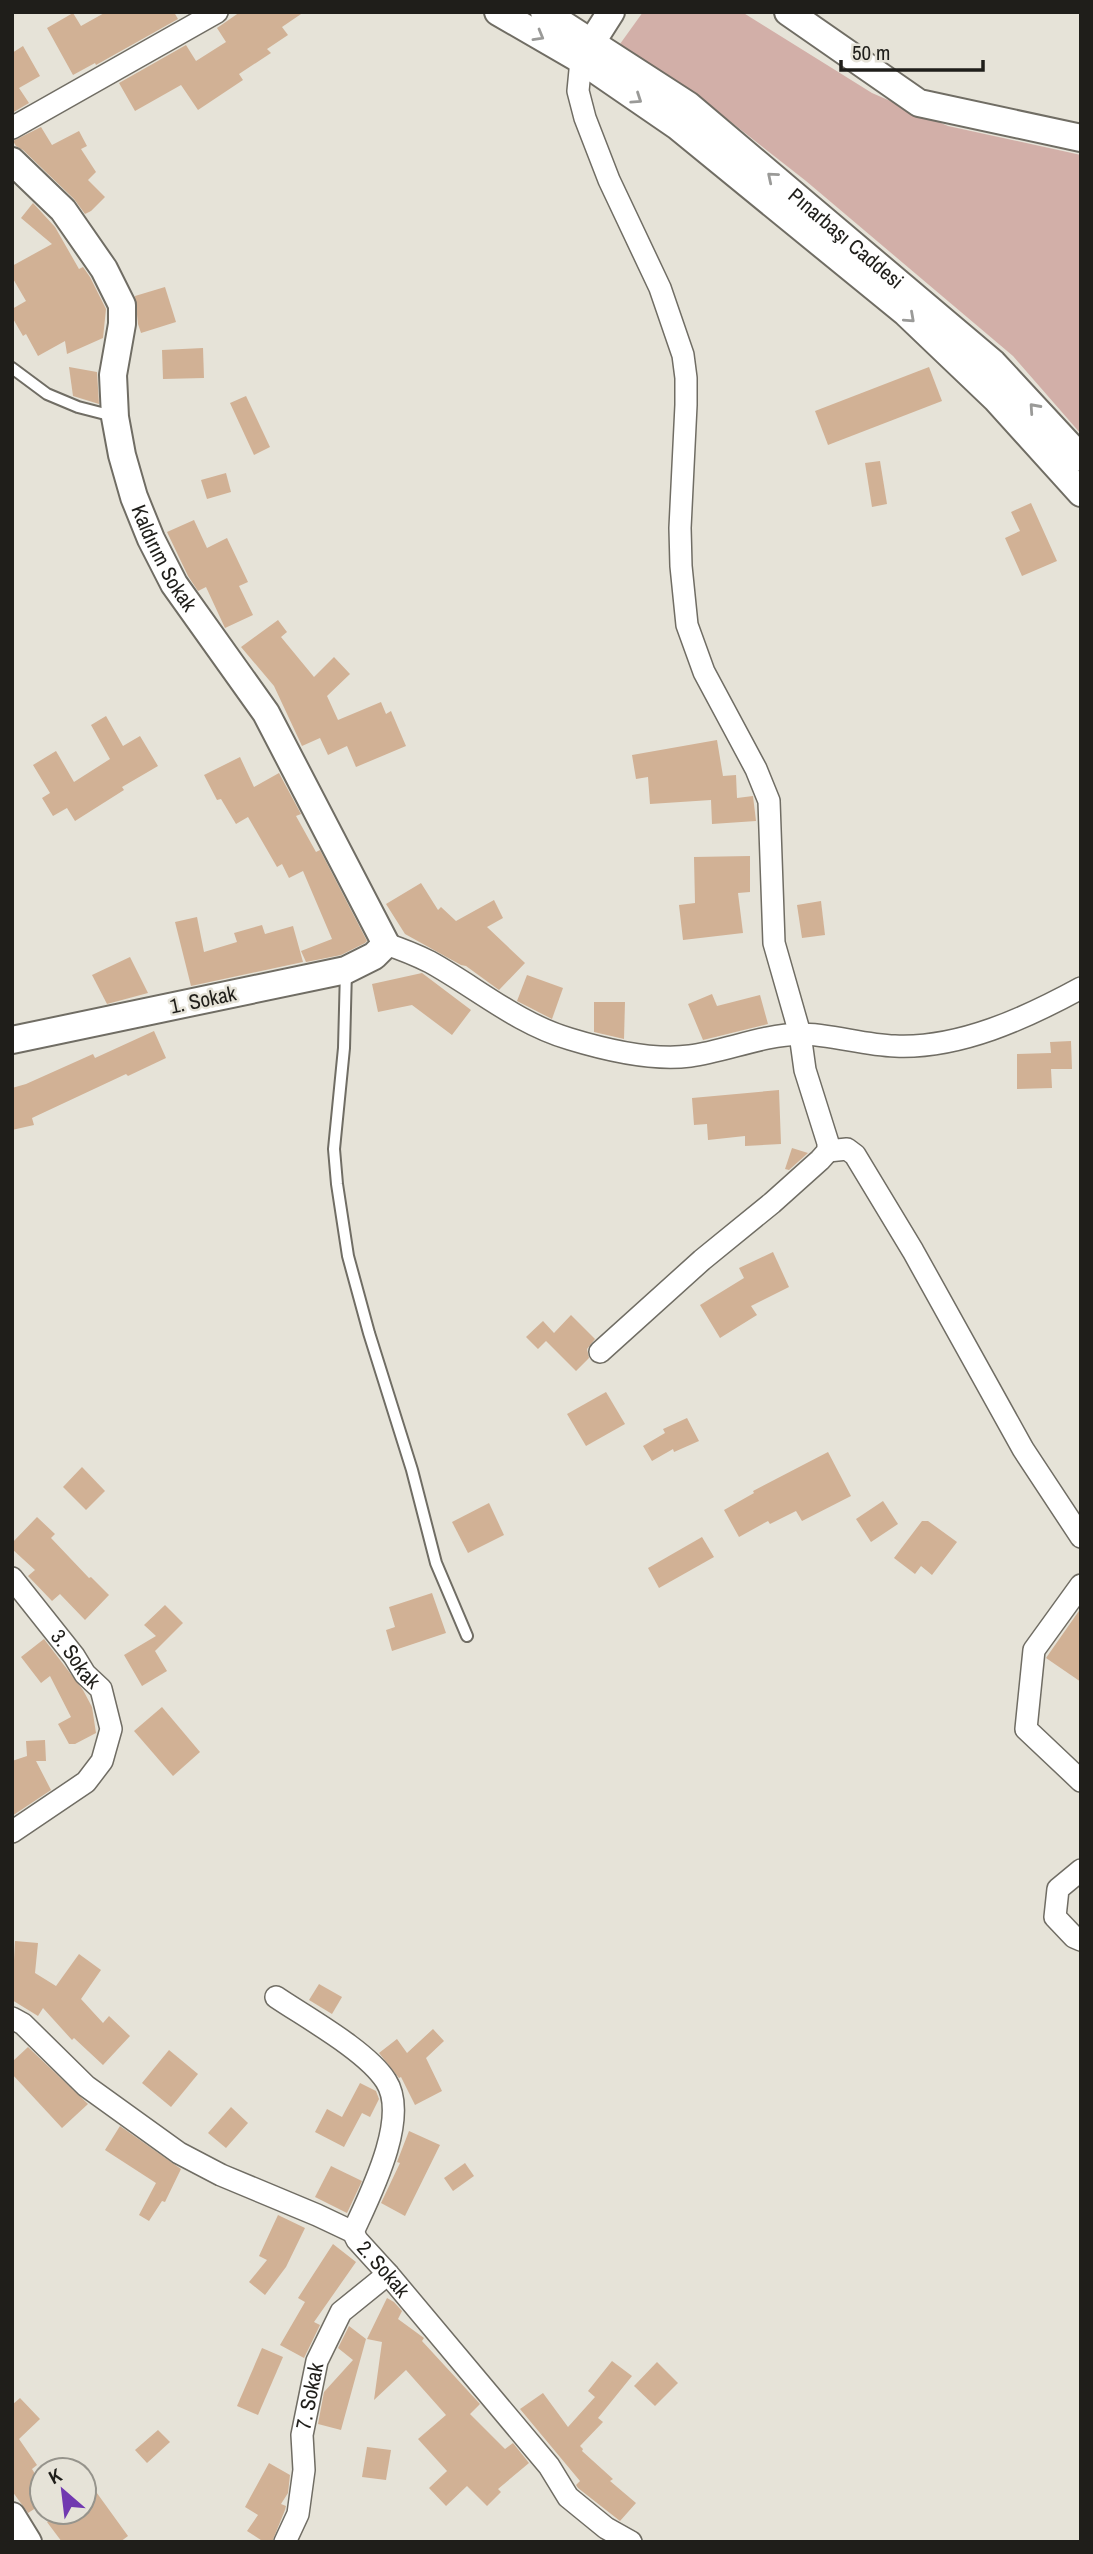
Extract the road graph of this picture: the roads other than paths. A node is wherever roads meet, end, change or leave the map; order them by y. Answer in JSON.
{"nodes":[{"id":1,"x":217,"y":12,"type":"edge"},
{"id":2,"x":498,"y":12,"type":"edge"},
{"id":3,"x":544,"y":12,"type":"edge"},
{"id":4,"x":611,"y":12,"type":"edge"},
{"id":5,"x":788,"y":12,"type":"edge"},
{"id":6,"x":585,"y":51,"type":"junction"},
{"id":7,"x":12,"y":128,"type":"edge"},
{"id":8,"x":1081,"y":138,"type":"edge"},
{"id":9,"x":12,"y":161,"type":"edge"},
{"id":10,"x":12,"y":368,"type":"edge"},
{"id":11,"x":115,"y":417,"type":"junction"},
{"id":12,"x":1081,"y":458,"type":"edge"},
{"id":13,"x":1081,"y":493,"type":"edge"},
{"id":14,"x":386,"y":944,"type":"junction"},
{"id":15,"x":346,"y":970,"type":"junction"},
{"id":16,"x":1081,"y":988,"type":"edge"},
{"id":17,"x":800,"y":1034,"type":"junction"},
{"id":18,"x":12,"y":1040,"type":"edge"},
{"id":19,"x":828,"y":1151,"type":"junction"},
{"id":20,"x":600,"y":1352,"type":"dead end"},
{"id":21,"x":1081,"y":1537,"type":"edge"},
{"id":22,"x":12,"y":1578,"type":"edge"},
{"id":23,"x":1081,"y":1585,"type":"edge"},
{"id":24,"x":467,"y":1636,"type":"dead end"},
{"id":25,"x":1081,"y":1781,"type":"edge"},
{"id":26,"x":12,"y":1832,"type":"edge"},
{"id":27,"x":1081,"y":1870,"type":"edge"},
{"id":28,"x":1081,"y":1940,"type":"edge"},
{"id":29,"x":276,"y":1997,"type":"dead end"},
{"id":30,"x":12,"y":2018,"type":"edge"},
{"id":31,"x":353,"y":2232,"type":"junction"},
{"id":32,"x":388,"y":2274,"type":"junction"},
{"id":33,"x":12,"y":2516,"type":"edge"},
{"id":34,"x":28,"y":2542,"type":"edge"},
{"id":35,"x":285,"y":2542,"type":"edge"},
{"id":36,"x":631,"y":2542,"type":"edge"}],
"edges":[{"from":1,"to":7,"type":"street"},
{"from":2,"to":6,"type":"street","one_way":true},
{"from":3,"to":6,"type":"street"},
{"from":4,"to":6,"type":"street"},
{"from":5,"to":8,"type":"street"},
{"from":12,"to":6,"type":"street","name":"Pınarbaşı Caddesi","one_way":true},
{"from":6,"to":13,"type":"street","one_way":true},
{"from":6,"to":17,"type":"street"},
{"from":9,"to":11,"type":"street","name":"Kaldırım Sokak"},
{"from":10,"to":11,"type":"lane"},
{"from":11,"to":14,"type":"street","name":"Kaldırım Sokak"},
{"from":14,"to":15,"type":"street","name":"1. Sokak"},
{"from":14,"to":17,"type":"street"},
{"from":15,"to":18,"type":"street","name":"1. Sokak"},
{"from":15,"to":24,"type":"lane"},
{"from":16,"to":17,"type":"street"},
{"from":17,"to":19,"type":"street"},
{"from":19,"to":20,"type":"street"},
{"from":19,"to":21,"type":"street"},
{"from":22,"to":26,"type":"street","name":"3. Sokak"},
{"from":23,"to":25,"type":"street"},
{"from":27,"to":28,"type":"street"},
{"from":29,"to":31,"type":"street"},
{"from":30,"to":31,"type":"street","name":"2. Sokak"},
{"from":31,"to":32,"type":"street","name":"2. Sokak"},
{"from":32,"to":35,"type":"street","name":"7. Sokak"},
{"from":32,"to":36,"type":"street","name":"2. Sokak"},
{"from":33,"to":34,"type":"street"}]}
